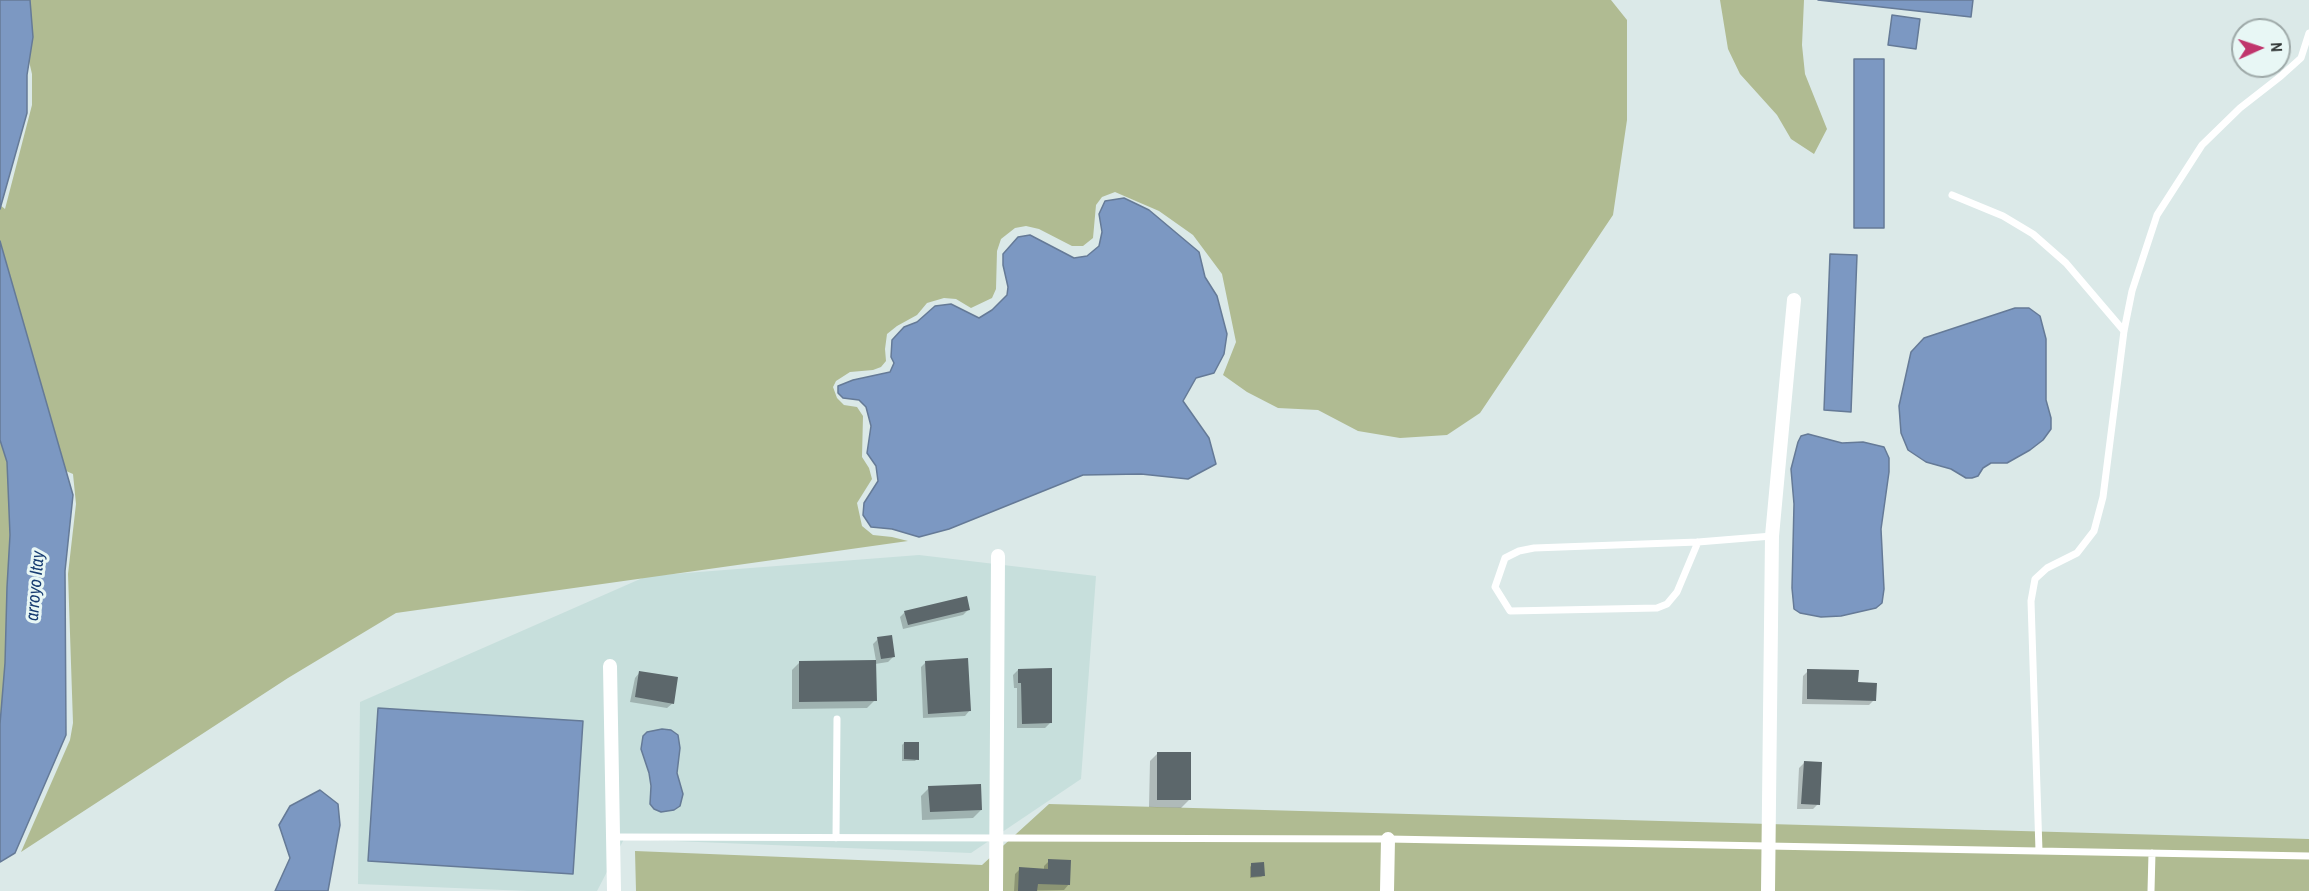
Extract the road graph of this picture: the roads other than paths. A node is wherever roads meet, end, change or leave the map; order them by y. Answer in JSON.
{"nodes":[{"id":1,"x":2309,"y":33,"type":"edge"},
{"id":2,"x":1952,"y":195,"type":"dead end"},
{"id":3,"x":1794,"y":300,"type":"dead end"},
{"id":4,"x":2124,"y":331,"type":"junction"},
{"id":5,"x":1772,"y":536,"type":"junction"},
{"id":6,"x":1698,"y":542,"type":"junction"},
{"id":7,"x":998,"y":556,"type":"dead end"},
{"id":8,"x":610,"y":666,"type":"dead end"},
{"id":9,"x":837,"y":719,"type":"dead end"},
{"id":10,"x":615,"y":837,"type":"junction"},
{"id":11,"x":836,"y":838,"type":"junction"},
{"id":12,"x":996,"y":838,"type":"junction"},
{"id":13,"x":1388,"y":839,"type":"junction"},
{"id":14,"x":1769,"y":846,"type":"junction"},
{"id":15,"x":2039,"y":851,"type":"junction"},
{"id":16,"x":2152,"y":853,"type":"junction"},
{"id":17,"x":2309,"y":856,"type":"edge"},
{"id":18,"x":614,"y":891,"type":"edge"},
{"id":19,"x":996,"y":891,"type":"edge"},
{"id":20,"x":1387,"y":891,"type":"edge"},
{"id":21,"x":1768,"y":891,"type":"edge"},
{"id":22,"x":2151,"y":891,"type":"edge"}],
"edges":[{"from":1,"to":4,"type":"lane"},
{"from":2,"to":4,"type":"lane"},
{"from":3,"to":5,"type":"street"},
{"from":4,"to":15,"type":"lane"},
{"from":5,"to":6,"type":"lane"},
{"from":5,"to":14,"type":"street"},
{"from":6,"to":6,"type":"lane"},
{"from":7,"to":12,"type":"street"},
{"from":8,"to":10,"type":"street"},
{"from":9,"to":11,"type":"lane"},
{"from":10,"to":11,"type":"lane"},
{"from":10,"to":18,"type":"street"},
{"from":11,"to":12,"type":"lane"},
{"from":12,"to":13,"type":"lane"},
{"from":12,"to":19,"type":"street"},
{"from":13,"to":14,"type":"lane"},
{"from":13,"to":20,"type":"street"},
{"from":14,"to":15,"type":"lane"},
{"from":14,"to":21,"type":"street"},
{"from":15,"to":16,"type":"lane"},
{"from":16,"to":17,"type":"lane"},
{"from":16,"to":22,"type":"lane"}]}
